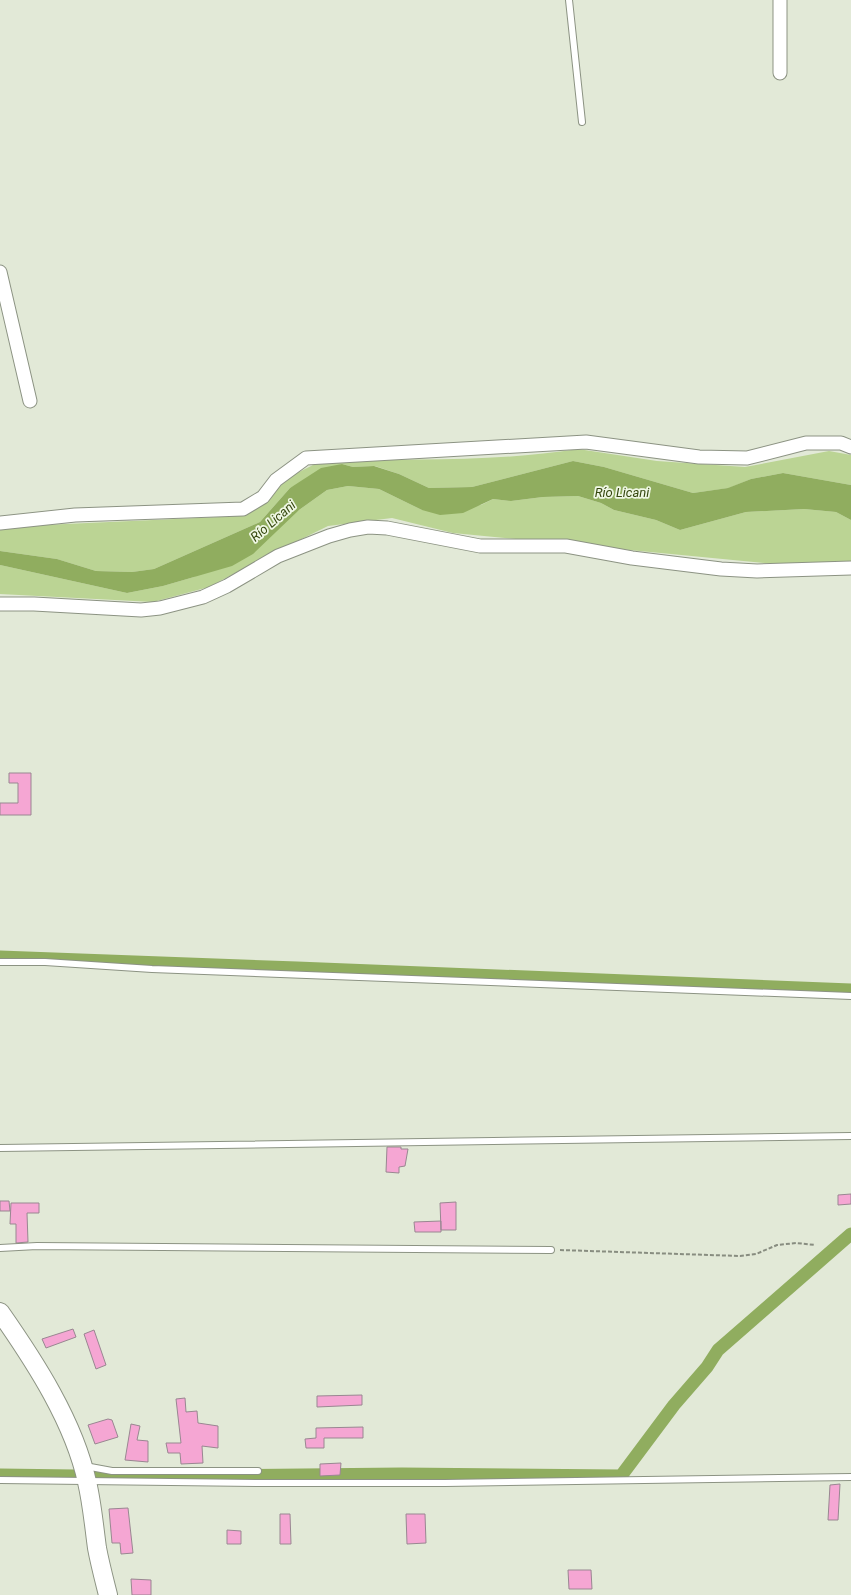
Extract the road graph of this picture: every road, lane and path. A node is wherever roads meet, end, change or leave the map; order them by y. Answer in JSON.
{"nodes":[{"id":1,"x":569,"y":0,"type":"edge"},
{"id":2,"x":780,"y":0,"type":"edge"},
{"id":3,"x":780,"y":73,"type":"dead end"},
{"id":4,"x":582,"y":122,"type":"dead end"},
{"id":5,"x":0,"y":272,"type":"edge"},
{"id":6,"x":30,"y":401,"type":"dead end"},
{"id":7,"x":851,"y":447,"type":"edge"},
{"id":8,"x":0,"y":523,"type":"edge"},
{"id":9,"x":851,"y":568,"type":"edge"},
{"id":10,"x":0,"y":604,"type":"edge"},
{"id":11,"x":0,"y":962,"type":"edge"},
{"id":12,"x":851,"y":996,"type":"edge"},
{"id":13,"x":851,"y":1136,"type":"edge"},
{"id":14,"x":0,"y":1148,"type":"edge"},
{"id":15,"x":815,"y":1246,"type":"dead end"},
{"id":16,"x":0,"y":1248,"type":"edge"},
{"id":17,"x":551,"y":1250,"type":"joint"},
{"id":18,"x":0,"y":1312,"type":"edge"},
{"id":19,"x":258,"y":1470,"type":"dead end"},
{"id":20,"x":84,"y":1473,"type":"junction"},
{"id":21,"x":851,"y":1477,"type":"edge"},
{"id":22,"x":0,"y":1480,"type":"edge"},
{"id":23,"x":108,"y":1595,"type":"edge"}],
"edges":[{"from":1,"to":4,"type":"lane"},
{"from":2,"to":3,"type":"street"},
{"from":5,"to":6,"type":"street"},
{"from":7,"to":8,"type":"street"},
{"from":9,"to":10,"type":"street"},
{"from":11,"to":12,"type":"lane"},
{"from":13,"to":14,"type":"lane"},
{"from":15,"to":17,"type":"path"},
{"from":16,"to":17,"type":"lane"},
{"from":18,"to":20,"type":"main road"},
{"from":19,"to":20,"type":"lane"},
{"from":20,"to":21,"type":"lane"},
{"from":20,"to":22,"type":"lane"},
{"from":20,"to":23,"type":"main road"}]}
